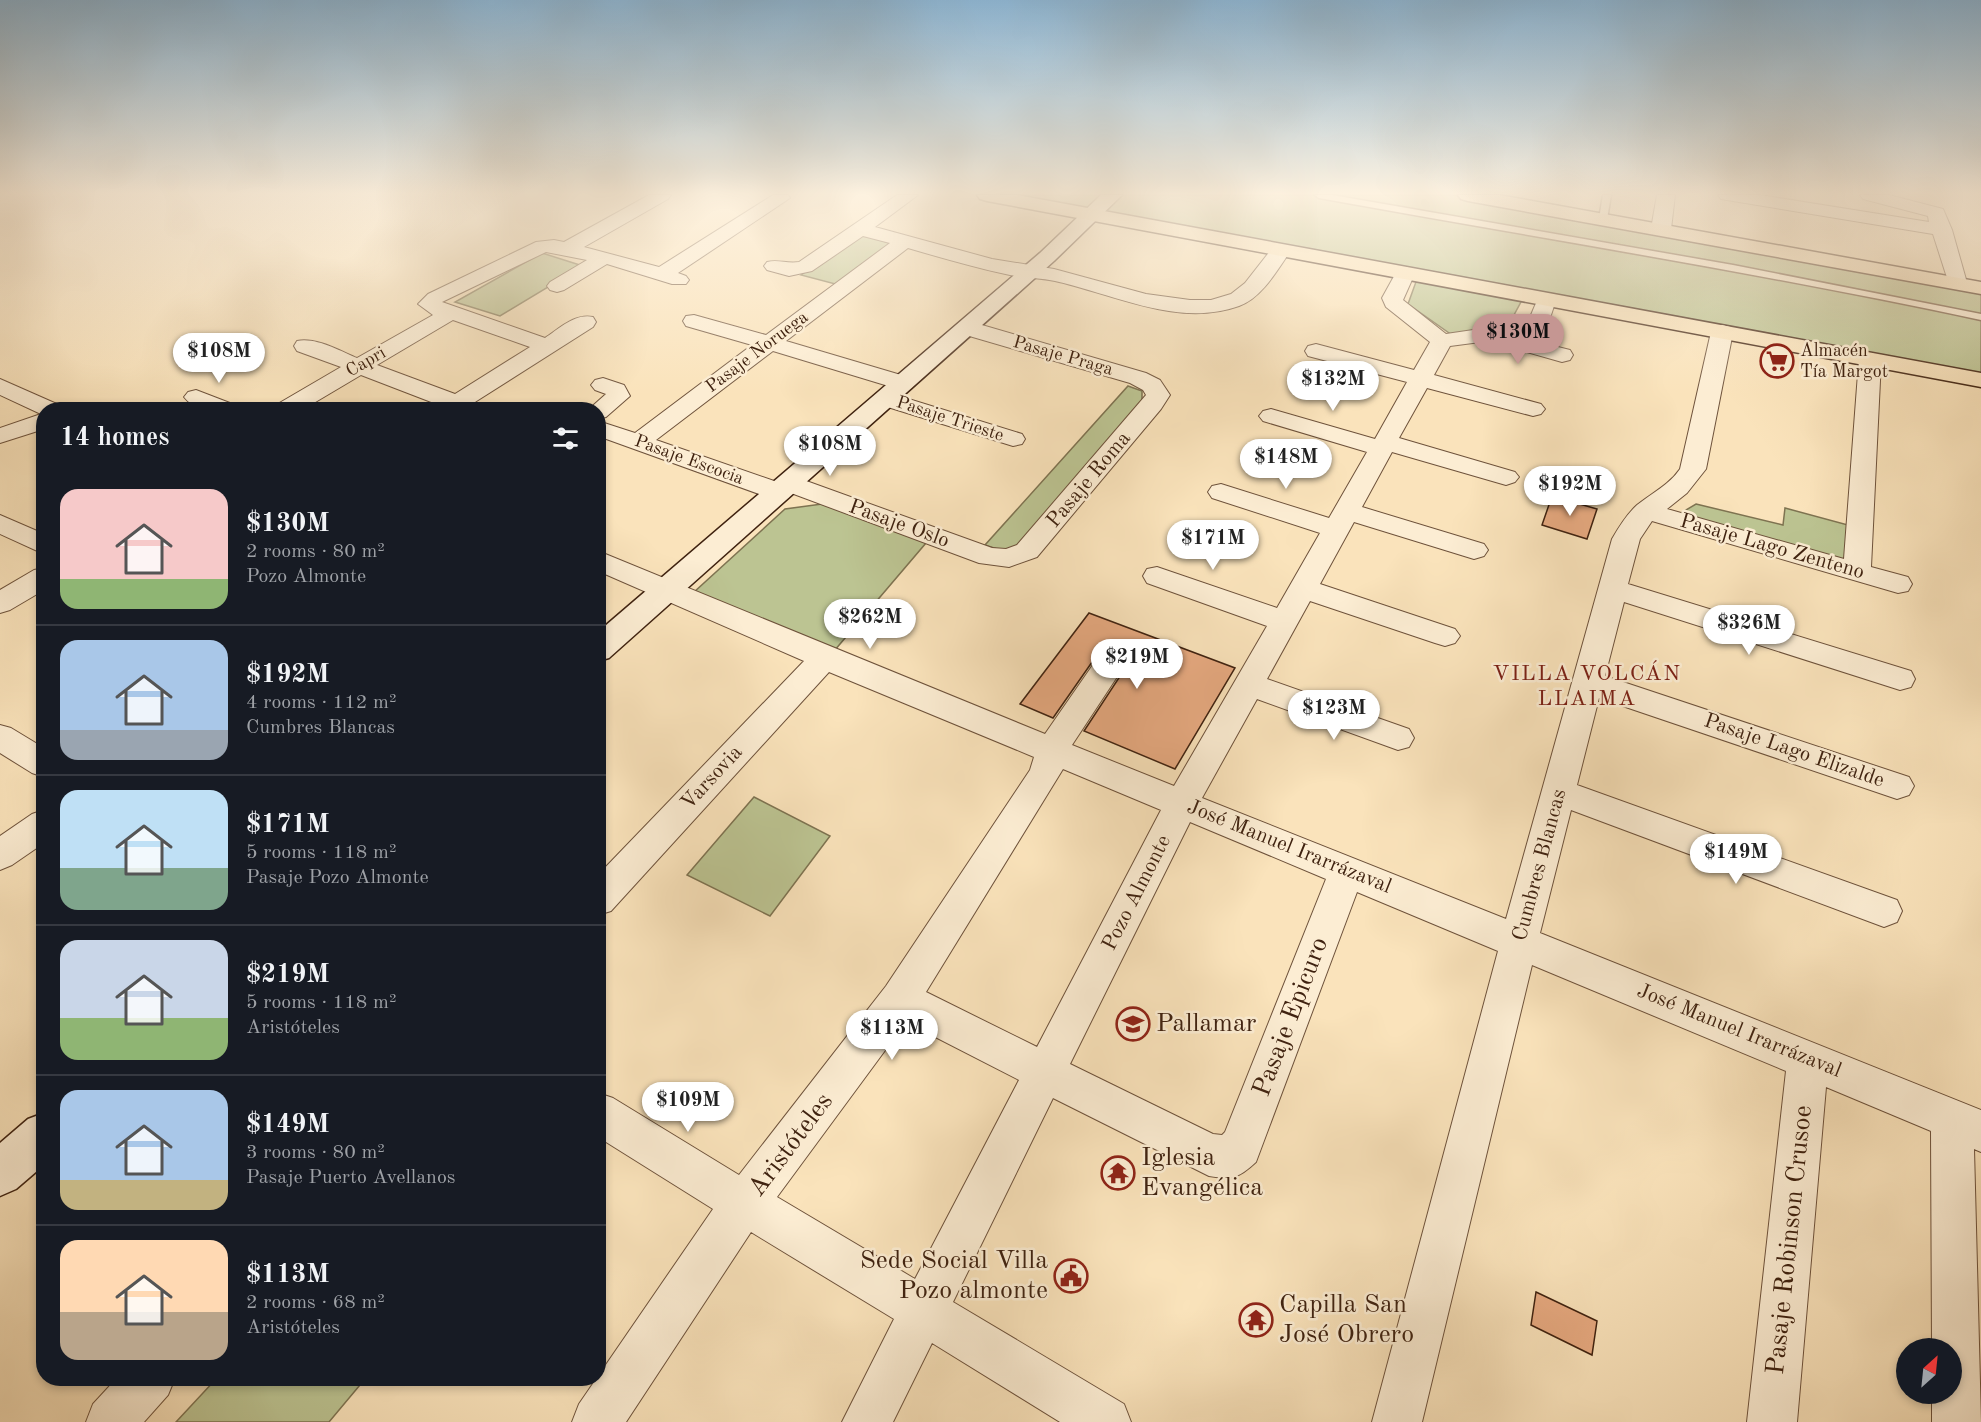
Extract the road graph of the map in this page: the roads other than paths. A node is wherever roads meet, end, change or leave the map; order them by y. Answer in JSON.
{"nodes":[{"id":1,"x":512,"y":261,"type":"edge"},
{"id":2,"x":598,"y":261,"type":"edge"},
{"id":3,"x":619,"y":261,"type":"edge"},
{"id":4,"x":690,"y":261,"type":"edge"},
{"id":5,"x":813,"y":261,"type":"edge"},
{"id":6,"x":878,"y":261,"type":"edge"},
{"id":7,"x":983,"y":261,"type":"edge"},
{"id":8,"x":1042,"y":261,"type":"edge"},
{"id":9,"x":1272,"y":261,"type":"edge"},
{"id":10,"x":1342,"y":261,"type":"edge"},
{"id":11,"x":1692,"y":261,"type":"edge"},
{"id":12,"x":1721,"y":261,"type":"edge"},
{"id":13,"x":1836,"y":261,"type":"edge"},
{"id":14,"x":1951,"y":261,"type":"edge"},
{"id":15,"x":774,"y":266,"type":"dead end"},
{"id":16,"x":1032,"y":271,"type":"junction"},
{"id":17,"x":1405,"y":273,"type":"junction"},
{"id":18,"x":1957,"y":283,"type":"junction"},
{"id":19,"x":557,"y":286,"type":"dead end"},
{"id":20,"x":1981,"y":288,"type":"edge"},
{"id":21,"x":1546,"y":300,"type":"junction"},
{"id":22,"x":1981,"y":310,"type":"edge"},
{"id":23,"x":449,"y":314,"type":"junction"},
{"id":24,"x":1981,"y":317,"type":"edge"},
{"id":25,"x":694,"y":321,"type":"dead end"},
{"id":26,"x":585,"y":322,"type":"dead end"},
{"id":27,"x":967,"y":328,"type":"junction"},
{"id":28,"x":1722,"y":332,"type":"junction"},
{"id":29,"x":1484,"y":335,"type":"junction"},
{"id":30,"x":1442,"y":341,"type":"junction"},
{"id":31,"x":770,"y":343,"type":"junction"},
{"id":32,"x":304,"y":346,"type":"dead end"},
{"id":33,"x":548,"y":346,"type":"junction"},
{"id":34,"x":1316,"y":351,"type":"dead end"},
{"id":35,"x":1562,"y":355,"type":"dead end"},
{"id":36,"x":1870,"y":360,"type":"junction"},
{"id":37,"x":358,"y":366,"type":"junction"},
{"id":38,"x":1421,"y":379,"type":"junction"},
{"id":39,"x":1981,"y":380,"type":"edge"},
{"id":40,"x":603,"y":385,"type":"dead end"},
{"id":41,"x":0,"y":386,"type":"edge"},
{"id":42,"x":1156,"y":390,"type":"joint"},
{"id":43,"x":895,"y":391,"type":"junction"},
{"id":44,"x":196,"y":397,"type":"dead end"},
{"id":45,"x":208,"y":402,"type":"edge"},
{"id":46,"x":297,"y":402,"type":"edge"},
{"id":47,"x":455,"y":402,"type":"edge"},
{"id":48,"x":471,"y":402,"type":"edge"},
{"id":49,"x":36,"y":403,"type":"edge"},
{"id":50,"x":606,"y":406,"type":"edge"},
{"id":51,"x":1533,"y":409,"type":"dead end"},
{"id":52,"x":1271,"y":416,"type":"dead end"},
{"id":53,"x":36,"y":424,"type":"edge"},
{"id":54,"x":606,"y":431,"type":"edge"},
{"id":55,"x":0,"y":436,"type":"edge"},
{"id":56,"x":1013,"y":440,"type":"dead end"},
{"id":57,"x":638,"y":442,"type":"junction"},
{"id":58,"x":1384,"y":445,"type":"junction"},
{"id":59,"x":1506,"y":477,"type":"dead end"},
{"id":60,"x":784,"y":488,"type":"junction"},
{"id":61,"x":1221,"y":492,"type":"dead end"},
{"id":62,"x":1646,"y":511,"type":"junction"},
{"id":63,"x":1342,"y":520,"type":"junction"},
{"id":64,"x":0,"y":523,"type":"edge"},
{"id":65,"x":36,"y":541,"type":"edge"},
{"id":66,"x":1474,"y":550,"type":"dead end"},
{"id":67,"x":1009,"y":558,"type":"joint"},
{"id":68,"x":606,"y":563,"type":"edge"},
{"id":69,"x":1857,"y":572,"type":"junction"},
{"id":70,"x":1157,"y":576,"type":"dead end"},
{"id":71,"x":36,"y":582,"type":"edge"},
{"id":72,"x":1898,"y":584,"type":"dead end"},
{"id":73,"x":1303,"y":588,"type":"junction"},
{"id":74,"x":669,"y":589,"type":"junction"},
{"id":75,"x":1612,"y":589,"type":"junction"},
{"id":76,"x":0,"y":603,"type":"edge"},
{"id":77,"x":1284,"y":621,"type":"junction"},
{"id":78,"x":1445,"y":636,"type":"dead end"},
{"id":79,"x":606,"y":643,"type":"edge"},
{"id":80,"x":1117,"y":654,"type":"dead end"},
{"id":81,"x":825,"y":657,"type":"junction"},
{"id":82,"x":1900,"y":678,"type":"dead end"},
{"id":83,"x":1588,"y":682,"type":"junction"},
{"id":84,"x":1250,"y":684,"type":"junction"},
{"id":85,"x":0,"y":737,"type":"edge"},
{"id":86,"x":1398,"y":738,"type":"dead end"},
{"id":87,"x":1052,"y":750,"type":"junction"},
{"id":88,"x":36,"y":759,"type":"edge"},
{"id":89,"x":1897,"y":786,"type":"dead end"},
{"id":90,"x":1559,"y":792,"type":"junction"},
{"id":91,"x":1182,"y":803,"type":"junction"},
{"id":92,"x":36,"y":830,"type":"edge"},
{"id":93,"x":0,"y":855,"type":"edge"},
{"id":94,"x":1347,"y":871,"type":"junction"},
{"id":95,"x":606,"y":891,"type":"edge"},
{"id":96,"x":1884,"y":911,"type":"dead end"},
{"id":97,"x":1519,"y":941,"type":"junction"},
{"id":98,"x":900,"y":999,"type":"junction"},
{"id":99,"x":1808,"y":1059,"type":"junction"},
{"id":100,"x":1046,"y":1072,"type":"junction"},
{"id":101,"x":606,"y":1118,"type":"edge"},
{"id":102,"x":1966,"y":1125,"type":"edge"},
{"id":103,"x":36,"y":1142,"type":"edge"},
{"id":104,"x":0,"y":1173,"type":"edge"},
{"id":105,"x":744,"y":1205,"type":"junction"},
{"id":106,"x":925,"y":1310,"type":"junction"},
{"id":107,"x":145,"y":1386,"type":"edge"},
{"id":108,"x":111,"y":1422,"type":"edge"},
{"id":109,"x":597,"y":1422,"type":"edge"},
{"id":110,"x":867,"y":1422,"type":"edge"},
{"id":111,"x":1106,"y":1422,"type":"edge"},
{"id":112,"x":1397,"y":1422,"type":"edge"},
{"id":113,"x":1772,"y":1422,"type":"edge"},
{"id":114,"x":1957,"y":1422,"type":"edge"}],
"edges":[{"from":1,"to":23,"type":"street"},
{"from":2,"to":19,"type":"street"},
{"from":3,"to":4,"type":"street"},
{"from":5,"to":15,"type":"street"},
{"from":6,"to":31,"type":"street","name":"Pasaje Noruega"},
{"from":7,"to":16,"type":"street"},
{"from":8,"to":16,"type":"main road"},
{"from":9,"to":16,"type":"street"},
{"from":10,"to":17,"type":"main road"},
{"from":11,"to":24,"type":"lane"},
{"from":12,"to":22,"type":"lane"},
{"from":13,"to":18,"type":"main road"},
{"from":14,"to":18,"type":"street"},
{"from":16,"to":27,"type":"main road"},
{"from":17,"to":21,"type":"main road"},
{"from":17,"to":30,"type":"street"},
{"from":18,"to":20,"type":"main road"},
{"from":21,"to":28,"type":"main road"},
{"from":21,"to":29,"type":"street"},
{"from":23,"to":33,"type":"street"},
{"from":23,"to":37,"type":"street","name":"Capri"},
{"from":25,"to":31,"type":"street","name":"Pasaje Trieste"},
{"from":26,"to":33,"type":"street"},
{"from":27,"to":42,"type":"street","name":"Pasaje Praga"},
{"from":27,"to":43,"type":"main road"},
{"from":28,"to":36,"type":"main road"},
{"from":28,"to":62,"type":"street","name":"Cumbres Blancas"},
{"from":29,"to":30,"type":"street"},
{"from":29,"to":35,"type":"street"},
{"from":30,"to":38,"type":"street","name":"Pozo Almonte"},
{"from":31,"to":43,"type":"street","name":"Pasaje Trieste"},
{"from":31,"to":57,"type":"street","name":"Pasaje Noruega"},
{"from":32,"to":37,"type":"street"},
{"from":33,"to":48,"type":"street"},
{"from":34,"to":38,"type":"street"},
{"from":36,"to":39,"type":"main road"},
{"from":36,"to":69,"type":"street"},
{"from":37,"to":46,"type":"street","name":"Capri"},
{"from":37,"to":47,"type":"street"},
{"from":38,"to":51,"type":"street"},
{"from":38,"to":58,"type":"street","name":"Pozo Almonte"},
{"from":40,"to":50,"type":"street"},
{"from":41,"to":49,"type":"street"},
{"from":42,"to":67,"type":"street","name":"Pasaje Roma"},
{"from":43,"to":56,"type":"street","name":"Pasaje Trieste"},
{"from":43,"to":60,"type":"main road"},
{"from":44,"to":45,"type":"street"},
{"from":52,"to":58,"type":"street"},
{"from":53,"to":55,"type":"street"},
{"from":54,"to":57,"type":"street","name":"Pasaje Escocia"},
{"from":57,"to":60,"type":"street","name":"Pasaje Escocia"},
{"from":58,"to":59,"type":"street"},
{"from":58,"to":63,"type":"street","name":"Pozo Almonte"},
{"from":60,"to":67,"type":"street","name":"Pasaje Oslo"},
{"from":60,"to":74,"type":"main road"},
{"from":61,"to":63,"type":"street"},
{"from":62,"to":69,"type":"street","name":"Pasaje Lago Zenteno"},
{"from":62,"to":75,"type":"street","name":"Cumbres Blancas"},
{"from":63,"to":66,"type":"street"},
{"from":63,"to":73,"type":"street","name":"Pozo Almonte"},
{"from":64,"to":65,"type":"street"},
{"from":68,"to":74,"type":"street","name":"José Manuel Irarrázaval"},
{"from":69,"to":72,"type":"street","name":"Pasaje Lago Zenteno"},
{"from":70,"to":77,"type":"street"},
{"from":71,"to":76,"type":"street"},
{"from":73,"to":77,"type":"street","name":"Pozo Almonte"},
{"from":73,"to":78,"type":"street"},
{"from":74,"to":79,"type":"main road"},
{"from":74,"to":81,"type":"street","name":"José Manuel Irarrázaval"},
{"from":75,"to":82,"type":"street"},
{"from":75,"to":83,"type":"street","name":"Cumbres Blancas"},
{"from":77,"to":84,"type":"street","name":"Pozo Almonte"},
{"from":80,"to":87,"type":"street","name":"Aristóteles"},
{"from":81,"to":87,"type":"street","name":"José Manuel Irarrázaval"},
{"from":81,"to":95,"type":"street","name":"Varsovia"},
{"from":83,"to":89,"type":"street","name":"Pasaje Lago Elizalde"},
{"from":83,"to":90,"type":"street","name":"Cumbres Blancas"},
{"from":84,"to":86,"type":"street"},
{"from":84,"to":91,"type":"street","name":"Pozo Almonte"},
{"from":85,"to":88,"type":"street"},
{"from":87,"to":91,"type":"street","name":"José Manuel Irarrázaval"},
{"from":87,"to":98,"type":"street","name":"Aristóteles"},
{"from":90,"to":96,"type":"street"},
{"from":90,"to":97,"type":"street","name":"Cumbres Blancas"},
{"from":91,"to":94,"type":"street","name":"José Manuel Irarrázaval"},
{"from":91,"to":100,"type":"street","name":"Pozo Almonte"},
{"from":92,"to":93,"type":"street"},
{"from":94,"to":97,"type":"street","name":"José Manuel Irarrázaval"},
{"from":94,"to":100,"type":"street","name":"Pasaje Epicuro"},
{"from":97,"to":99,"type":"street","name":"José Manuel Irarrázaval"},
{"from":97,"to":112,"type":"street","name":"Cumbres Blancas"},
{"from":98,"to":100,"type":"street"},
{"from":98,"to":105,"type":"street","name":"Aristóteles"},
{"from":99,"to":102,"type":"street","name":"José Manuel Irarrázaval"},
{"from":99,"to":113,"type":"street","name":"Pasaje Robinson Crusoe"},
{"from":100,"to":106,"type":"street","name":"Pozo Almonte"},
{"from":101,"to":105,"type":"street"},
{"from":102,"to":114,"type":"street"},
{"from":103,"to":104,"type":"main road"},
{"from":105,"to":106,"type":"street"},
{"from":105,"to":109,"type":"street","name":"Aristóteles"},
{"from":106,"to":110,"type":"street","name":"Pozo Almonte"},
{"from":106,"to":111,"type":"street"},
{"from":107,"to":108,"type":"street"}]}
